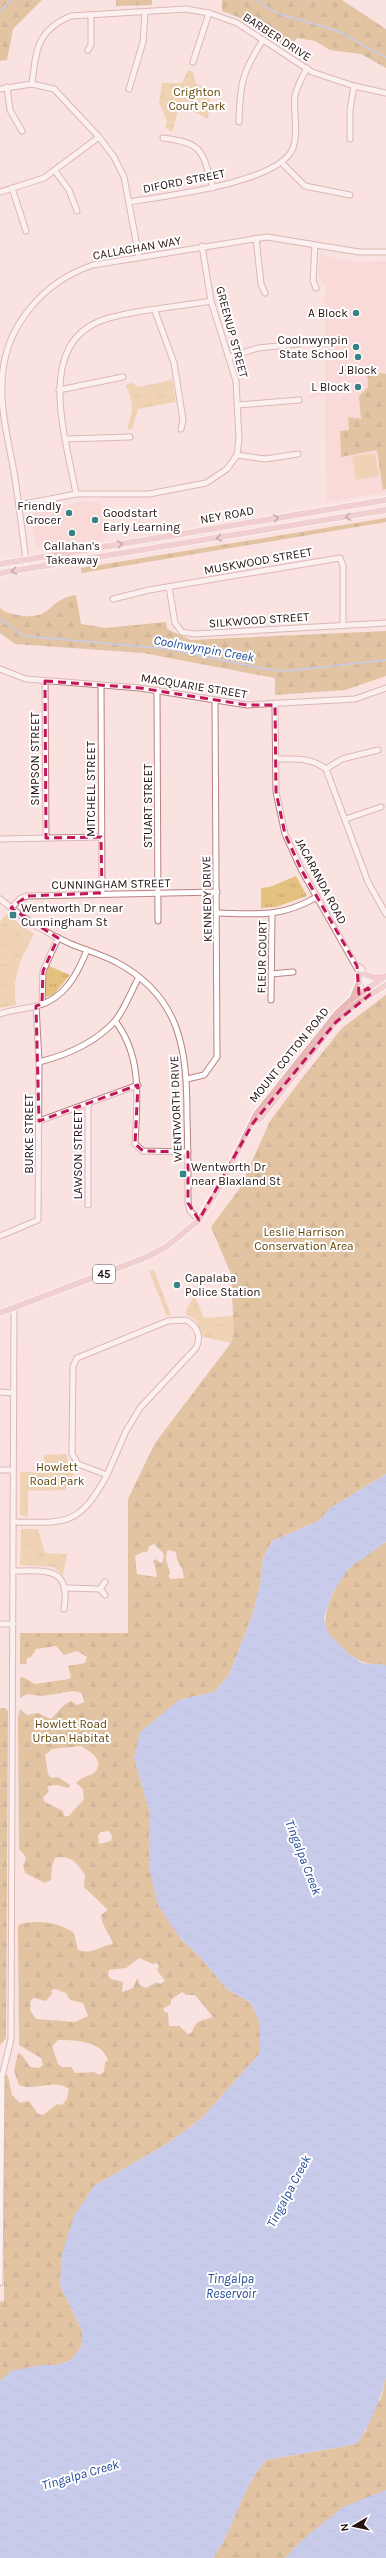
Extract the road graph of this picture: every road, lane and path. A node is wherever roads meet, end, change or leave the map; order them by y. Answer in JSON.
{"nodes":[{"id":1,"x":145,"y":12,"type":"junction"},
{"id":2,"x":209,"y":13,"type":"junction"},
{"id":3,"x":91,"y":15,"type":"junction"},
{"id":4,"x":263,"y":40,"type":"junction"},
{"id":5,"x":88,"y":50,"type":"dead end"},
{"id":6,"x":193,"y":62,"type":"dead end"},
{"id":7,"x":307,"y":68,"type":"junction"},
{"id":8,"x":32,"y":84,"type":"junction"},
{"id":9,"x":354,"y":86,"type":"junction"},
{"id":10,"x":7,"y":88,"type":"junction"},
{"id":11,"x":0,"y":89,"type":"edge"},
{"id":12,"x":129,"y":89,"type":"dead end"},
{"id":13,"x":386,"y":93,"type":"edge"},
{"id":14,"x":239,"y":122,"type":"dead end"},
{"id":15,"x":22,"y":131,"type":"dead end"},
{"id":16,"x":99,"y":137,"type":"junction"},
{"id":17,"x":163,"y":138,"type":"dead end"},
{"id":18,"x":350,"y":139,"type":"dead end"},
{"id":19,"x":282,"y":163,"type":"junction"},
{"id":20,"x":55,"y":171,"type":"junction"},
{"id":21,"x":12,"y":188,"type":"junction"},
{"id":22,"x":213,"y":188,"type":"junction"},
{"id":23,"x":0,"y":192,"type":"edge"},
{"id":24,"x":350,"y":194,"type":"dead end"},
{"id":25,"x":129,"y":202,"type":"junction"},
{"id":26,"x":77,"y":211,"type":"dead end"},
{"id":27,"x":26,"y":231,"type":"dead end"},
{"id":28,"x":256,"y":238,"type":"junction"},
{"id":29,"x":314,"y":245,"type":"junction"},
{"id":30,"x":202,"y":246,"type":"junction"},
{"id":31,"x":386,"y":252,"type":"edge"},
{"id":32,"x":139,"y":257,"type":"junction"},
{"id":33,"x":316,"y":288,"type":"dead end"},
{"id":34,"x":265,"y":293,"type":"dead end"},
{"id":35,"x":211,"y":301,"type":"junction"},
{"id":36,"x":155,"y":311,"type":"junction"},
{"id":37,"x":298,"y":344,"type":"dead end"},
{"id":38,"x":230,"y":357,"type":"junction"},
{"id":39,"x":123,"y":377,"type":"dead end"},
{"id":40,"x":59,"y":390,"type":"junction"},
{"id":41,"x":299,"y":400,"type":"dead end"},
{"id":42,"x":238,"y":405,"type":"junction"},
{"id":43,"x":3,"y":421,"type":"edge"},
{"id":44,"x":180,"y":429,"type":"dead end"},
{"id":45,"x":130,"y":436,"type":"dead end"},
{"id":46,"x":66,"y":440,"type":"junction"},
{"id":47,"x":298,"y":454,"type":"dead end"},
{"id":48,"x":237,"y":455,"type":"junction"},
{"id":49,"x":76,"y":494,"type":"junction"},
{"id":50,"x":386,"y":500,"type":"edge"},
{"id":51,"x":19,"y":505,"type":"junction"},
{"id":52,"x":386,"y":510,"type":"edge"},
{"id":53,"x":26,"y":560,"type":"junction"},
{"id":54,"x":0,"y":564,"type":"edge"},
{"id":55,"x":27,"y":569,"type":"junction"},
{"id":56,"x":0,"y":574,"type":"edge"},
{"id":57,"x":169,"y":587,"type":"junction"},
{"id":58,"x":113,"y":599,"type":"dead end"},
{"id":59,"x":386,"y":623,"type":"edge"},
{"id":60,"x":344,"y":625,"type":"junction"},
{"id":61,"x":0,"y":669,"type":"edge"},
{"id":62,"x":45,"y":681,"type":"junction"},
{"id":63,"x":100,"y":684,"type":"junction"},
{"id":64,"x":386,"y":688,"type":"edge"},
{"id":65,"x":157,"y":690,"type":"junction"},
{"id":66,"x":215,"y":700,"type":"junction"},
{"id":67,"x":275,"y":705,"type":"junction"},
{"id":68,"x":378,"y":750,"type":"dead end"},
{"id":69,"x":276,"y":759,"type":"junction"},
{"id":70,"x":326,"y":769,"type":"junction"},
{"id":71,"x":381,"y":807,"type":"dead end"},
{"id":72,"x":346,"y":819,"type":"junction"},
{"id":73,"x":101,"y":837,"type":"junction"},
{"id":74,"x":46,"y":838,"type":"junction"},
{"id":75,"x":0,"y":839,"type":"edge"},
{"id":76,"x":217,"y":892,"type":"junction"},
{"id":77,"x":102,"y":893,"type":"junction"},
{"id":78,"x":158,"y":894,"type":"junction"},
{"id":79,"x":317,"y":897,"type":"junction"},
{"id":80,"x":0,"y":899,"type":"edge"},
{"id":81,"x":11,"y":908,"type":"junction"},
{"id":82,"x":218,"y":913,"type":"junction"},
{"id":83,"x":272,"y":914,"type":"junction"},
{"id":84,"x":386,"y":914,"type":"edge"},
{"id":85,"x":158,"y":922,"type":"dead end"},
{"id":86,"x":58,"y":938,"type":"junction"},
{"id":87,"x":87,"y":950,"type":"junction"},
{"id":88,"x":293,"y":972,"type":"dead end"},
{"id":89,"x":271,"y":974,"type":"junction"},
{"id":90,"x":362,"y":974,"type":"junction"},
{"id":91,"x":139,"y":977,"type":"junction"},
{"id":92,"x":385,"y":977,"type":"edge"},
{"id":93,"x":386,"y":985,"type":"edge"},
{"id":94,"x":372,"y":989,"type":"junction"},
{"id":95,"x":352,"y":999,"type":"junction"},
{"id":96,"x":271,"y":1000,"type":"dead end"},
{"id":97,"x":42,"y":1004,"type":"junction"},
{"id":98,"x":36,"y":1006,"type":"junction"},
{"id":99,"x":0,"y":1014,"type":"edge"},
{"id":100,"x":115,"y":1021,"type":"junction"},
{"id":101,"x":39,"y":1062,"type":"junction"},
{"id":102,"x":187,"y":1079,"type":"junction"},
{"id":103,"x":138,"y":1085,"type":"junction"},
{"id":104,"x":88,"y":1104,"type":"junction"},
{"id":105,"x":39,"y":1122,"type":"junction"},
{"id":106,"x":253,"y":1123,"type":"junction"},
{"id":107,"x":188,"y":1152,"type":"junction"},
{"id":108,"x":88,"y":1206,"type":"dead end"},
{"id":109,"x":199,"y":1220,"type":"junction"},
{"id":110,"x":0,"y":1236,"type":"edge"},
{"id":111,"x":14,"y":1308,"type":"junction"},
{"id":112,"x":0,"y":1313,"type":"edge"},
{"id":113,"x":0,"y":1392,"type":"edge"},
{"id":114,"x":14,"y":1393,"type":"junction"},
{"id":115,"x":0,"y":1470,"type":"edge"},
{"id":116,"x":13,"y":1470,"type":"junction"},
{"id":117,"x":107,"y":1476,"type":"junction"},
{"id":118,"x":13,"y":1522,"type":"junction"},
{"id":119,"x":13,"y":1571,"type":"junction"},
{"id":120,"x":105,"y":1582,"type":"dead end"},
{"id":121,"x":66,"y":1588,"type":"junction"},
{"id":122,"x":100,"y":1589,"type":"junction"},
{"id":123,"x":105,"y":1595,"type":"dead end"},
{"id":124,"x":65,"y":1602,"type":"junction"},
{"id":125,"x":73,"y":1603,"type":"dead end"},
{"id":126,"x":64,"y":1609,"type":"dead end"},
{"id":127,"x":0,"y":1624,"type":"edge"},
{"id":128,"x":13,"y":1624,"type":"junction"},
{"id":129,"x":0,"y":2283,"type":"edge"}],
"edges":[{"from":1,"to":2,"type":"street","name":"BARBER DRIVE"},
{"from":1,"to":3,"type":"street","name":"BARBER DRIVE"},
{"from":1,"to":12,"type":"street"},
{"from":2,"to":4,"type":"street","name":"BARBER DRIVE"},
{"from":2,"to":6,"type":"street"},
{"from":3,"to":5,"type":"street"},
{"from":3,"to":8,"type":"street","name":"BARBER DRIVE"},
{"from":4,"to":7,"type":"street","name":"BARBER DRIVE"},
{"from":4,"to":14,"type":"street"},
{"from":7,"to":9,"type":"street","name":"BARBER DRIVE"},
{"from":7,"to":19,"type":"street"},
{"from":8,"to":10,"type":"street"},
{"from":8,"to":16,"type":"street"},
{"from":9,"to":13,"type":"street","name":"BARBER DRIVE"},
{"from":9,"to":18,"type":"street"},
{"from":10,"to":11,"type":"street"},
{"from":10,"to":15,"type":"street"},
{"from":16,"to":20,"type":"street"},
{"from":16,"to":25,"type":"street"},
{"from":17,"to":22,"type":"street"},
{"from":19,"to":22,"type":"street","name":"DIFORD STREET"},
{"from":19,"to":24,"type":"street"},
{"from":20,"to":21,"type":"street"},
{"from":20,"to":26,"type":"street"},
{"from":21,"to":23,"type":"street"},
{"from":21,"to":27,"type":"street"},
{"from":22,"to":25,"type":"street","name":"DIFORD STREET"},
{"from":25,"to":32,"type":"street"},
{"from":28,"to":29,"type":"street","name":"CALLAGHAN WAY"},
{"from":28,"to":30,"type":"street","name":"CALLAGHAN WAY"},
{"from":28,"to":34,"type":"street"},
{"from":29,"to":31,"type":"street","name":"CALLAGHAN WAY"},
{"from":29,"to":33,"type":"street"},
{"from":30,"to":32,"type":"street","name":"CALLAGHAN WAY"},
{"from":30,"to":35,"type":"street","name":"GREENUP STREET"},
{"from":32,"to":43,"type":"street","name":"CALLAGHAN WAY"},
{"from":35,"to":36,"type":"street"},
{"from":35,"to":38,"type":"street","name":"GREENUP STREET"},
{"from":36,"to":40,"type":"street"},
{"from":36,"to":44,"type":"street"},
{"from":37,"to":38,"type":"street"},
{"from":38,"to":42,"type":"street","name":"GREENUP STREET"},
{"from":39,"to":40,"type":"street"},
{"from":40,"to":46,"type":"street"},
{"from":41,"to":42,"type":"street"},
{"from":42,"to":48,"type":"street","name":"GREENUP STREET"},
{"from":43,"to":51,"type":"street","name":"CALLAGHAN WAY"},
{"from":45,"to":46,"type":"street"},
{"from":46,"to":49,"type":"street"},
{"from":47,"to":48,"type":"street"},
{"from":48,"to":49,"type":"street"},
{"from":49,"to":51,"type":"street"},
{"from":53,"to":50,"type":"main road","name":"NEY ROAD","one_way":true},
{"from":51,"to":53,"type":"street","name":"CALLAGHAN WAY"},
{"from":52,"to":55,"type":"main road","name":"NEY ROAD","one_way":true},
{"from":53,"to":54,"type":"main road","name":"NEY ROAD"},
{"from":53,"to":55,"type":"street","name":"CALLAGHAN WAY"},
{"from":55,"to":56,"type":"main road","name":"NEY ROAD","one_way":true},
{"from":57,"to":58,"type":"street","name":"MUSKWOOD STREET"},
{"from":57,"to":60,"type":"street","name":"SILKWOOD STREET"},
{"from":57,"to":60,"type":"street","name":"MUSKWOOD STREET"},
{"from":59,"to":60,"type":"street","name":"SILKWOOD STREET"},
{"from":61,"to":62,"type":"street","name":"MACQUARIE STREET"},
{"from":62,"to":63,"type":"street","name":"MACQUARIE STREET"},
{"from":62,"to":74,"type":"street","name":"SIMPSON STREET"},
{"from":63,"to":65,"type":"street","name":"MACQUARIE STREET"},
{"from":63,"to":73,"type":"street","name":"MITCHELL STREET"},
{"from":64,"to":67,"type":"street","name":"MACQUARIE STREET"},
{"from":65,"to":66,"type":"street","name":"MACQUARIE STREET"},
{"from":65,"to":78,"type":"street","name":"STUART STREET"},
{"from":66,"to":67,"type":"street","name":"MACQUARIE STREET"},
{"from":66,"to":76,"type":"street","name":"KENNEDY DRIVE"},
{"from":67,"to":69,"type":"street","name":"JACARANDA ROAD"},
{"from":68,"to":70,"type":"street"},
{"from":69,"to":70,"type":"street"},
{"from":69,"to":79,"type":"street","name":"JACARANDA ROAD"},
{"from":70,"to":72,"type":"street"},
{"from":71,"to":72,"type":"street"},
{"from":72,"to":84,"type":"street"},
{"from":73,"to":74,"type":"street"},
{"from":73,"to":77,"type":"street","name":"MITCHELL STREET"},
{"from":74,"to":75,"type":"street"},
{"from":76,"to":78,"type":"street","name":"CUNNINGHAM STREET"},
{"from":76,"to":82,"type":"street","name":"KENNEDY DRIVE"},
{"from":77,"to":78,"type":"street","name":"CUNNINGHAM STREET"},
{"from":77,"to":81,"type":"street","name":"CUNNINGHAM STREET"},
{"from":78,"to":85,"type":"street","name":"STUART STREET"},
{"from":79,"to":83,"type":"street"},
{"from":79,"to":90,"type":"street","name":"JACARANDA ROAD"},
{"from":80,"to":81,"type":"street","name":"WENTWORTH DRIVE"},
{"from":81,"to":86,"type":"street","name":"WENTWORTH DRIVE"},
{"from":82,"to":83,"type":"street"},
{"from":82,"to":102,"type":"street","name":"KENNEDY DRIVE"},
{"from":83,"to":89,"type":"street","name":"FLEUR COURT"},
{"from":86,"to":87,"type":"street","name":"WENTWORTH DRIVE"},
{"from":86,"to":97,"type":"street"},
{"from":87,"to":91,"type":"street","name":"WENTWORTH DRIVE"},
{"from":87,"to":97,"type":"street"},
{"from":88,"to":89,"type":"street"},
{"from":89,"to":96,"type":"street","name":"FLEUR COURT"},
{"from":90,"to":92,"type":"main road"},
{"from":90,"to":94,"type":"street","name":"JACARANDA ROAD"},
{"from":90,"to":95,"type":"main road"},
{"from":91,"to":100,"type":"street"},
{"from":91,"to":102,"type":"street","name":"WENTWORTH DRIVE"},
{"from":92,"to":94,"type":"main road","name":"MOUNT COTTON ROAD","number":"45"},
{"from":93,"to":94,"type":"main road","name":"MOUNT COTTON ROAD","number":"45"},
{"from":94,"to":95,"type":"main road","name":"MOUNT COTTON ROAD","number":"45"},
{"from":94,"to":106,"type":"main road","name":"MOUNT COTTON ROAD","number":"45"},
{"from":95,"to":106,"type":"main road","name":"MOUNT COTTON ROAD","number":"45"},
{"from":97,"to":98,"type":"street"},
{"from":98,"to":99,"type":"street"},
{"from":98,"to":101,"type":"street","name":"BURKE STREET"},
{"from":100,"to":101,"type":"street"},
{"from":100,"to":103,"type":"street"},
{"from":101,"to":105,"type":"street","name":"BURKE STREET"},
{"from":102,"to":107,"type":"street","name":"WENTWORTH DRIVE"},
{"from":103,"to":104,"type":"street"},
{"from":103,"to":107,"type":"street"},
{"from":104,"to":105,"type":"street"},
{"from":104,"to":108,"type":"street","name":"LAWSON STREET"},
{"from":105,"to":110,"type":"street","name":"BURKE STREET"},
{"from":106,"to":109,"type":"main road","name":"MOUNT COTTON ROAD","number":"45"},
{"from":107,"to":109,"type":"street","name":"WENTWORTH DRIVE"},
{"from":109,"to":111,"type":"main road","name":"MOUNT COTTON ROAD","number":"45"},
{"from":111,"to":112,"type":"main road","name":"MOUNT COTTON ROAD","number":"45"},
{"from":111,"to":114,"type":"street"},
{"from":113,"to":114,"type":"street"},
{"from":114,"to":116,"type":"street"},
{"from":115,"to":116,"type":"street"},
{"from":116,"to":118,"type":"street"},
{"from":117,"to":117,"type":"street"},
{"from":117,"to":118,"type":"street"},
{"from":118,"to":119,"type":"street"},
{"from":119,"to":121,"type":"street"},
{"from":119,"to":128,"type":"street"},
{"from":120,"to":122,"type":"street"},
{"from":121,"to":122,"type":"street"},
{"from":121,"to":124,"type":"street"},
{"from":122,"to":123,"type":"street"},
{"from":124,"to":125,"type":"street"},
{"from":124,"to":126,"type":"street"},
{"from":127,"to":128,"type":"street"},
{"from":128,"to":129,"type":"street"}]}
